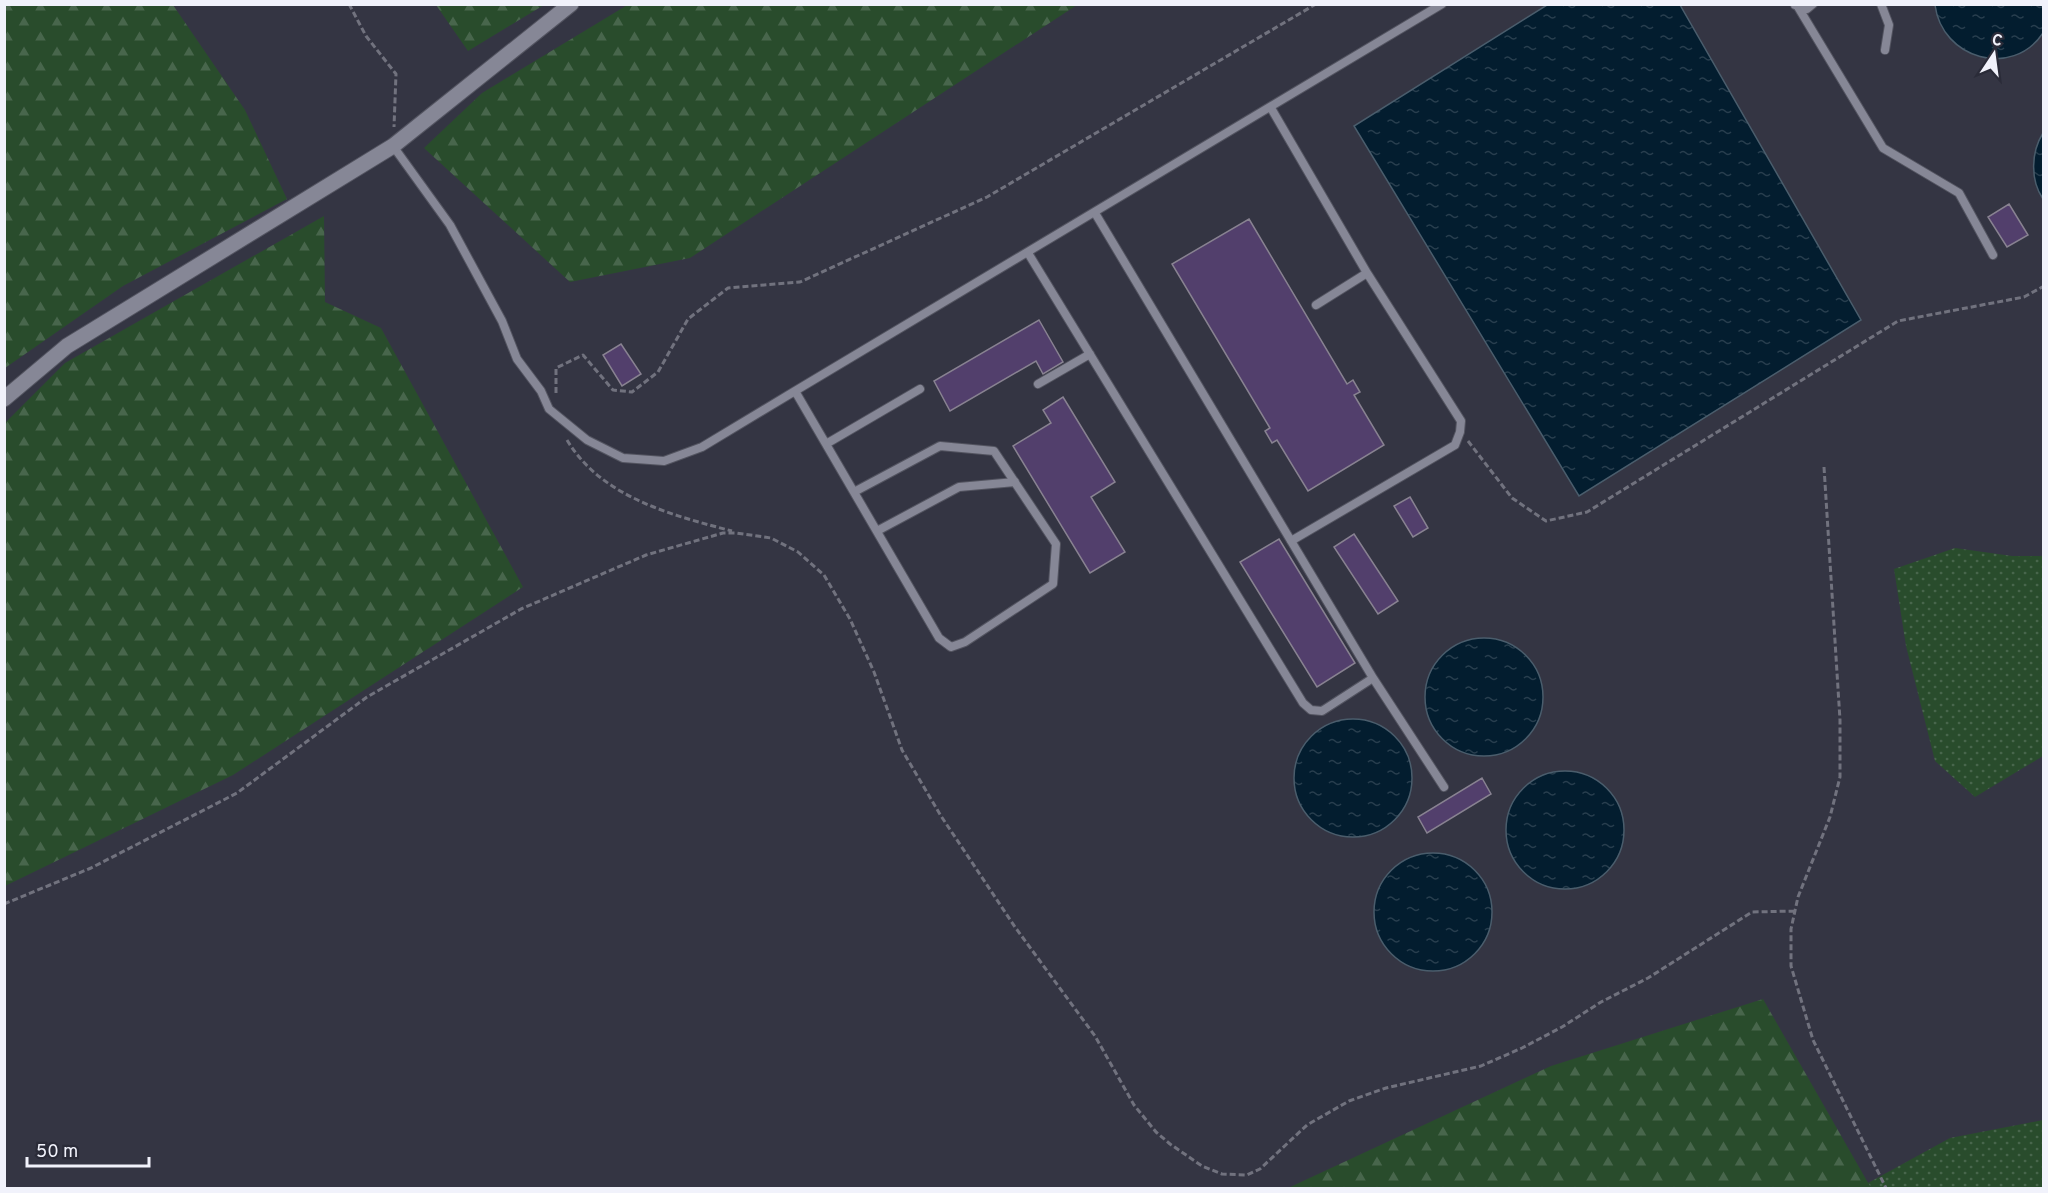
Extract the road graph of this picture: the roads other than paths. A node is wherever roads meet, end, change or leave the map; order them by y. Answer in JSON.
{"nodes":[{"id":1,"x":571,"y":4,"type":"edge"},
{"id":2,"x":1442,"y":4,"type":"edge"},
{"id":3,"x":1813,"y":4,"type":"edge"},
{"id":4,"x":1881,"y":4,"type":"edge"},
{"id":5,"x":1796,"y":6,"type":"edge"},
{"id":6,"x":1884,"y":50,"type":"dead end"},
{"id":7,"x":1271,"y":108,"type":"junction"},
{"id":8,"x":393,"y":146,"type":"junction"},
{"id":9,"x":1095,"y":213,"type":"junction"},
{"id":10,"x":1028,"y":253,"type":"junction"},
{"id":11,"x":1993,"y":255,"type":"dead end"},
{"id":12,"x":1368,"y":273,"type":"junction"},
{"id":13,"x":1316,"y":305,"type":"dead end"},
{"id":14,"x":1090,"y":354,"type":"junction"},
{"id":15,"x":1038,"y":384,"type":"dead end"},
{"id":16,"x":920,"y":389,"type":"dead end"},
{"id":17,"x":795,"y":390,"type":"junction"},
{"id":18,"x":4,"y":399,"type":"edge"},
{"id":19,"x":826,"y":444,"type":"junction"},
{"id":20,"x":1014,"y":482,"type":"junction"},
{"id":21,"x":854,"y":492,"type":"junction"},
{"id":22,"x":877,"y":531,"type":"junction"},
{"id":23,"x":1291,"y":541,"type":"junction"},
{"id":24,"x":1373,"y":678,"type":"junction"},
{"id":25,"x":1444,"y":787,"type":"dead end"}],
"edges":[{"from":1,"to":8,"type":"street"},
{"from":2,"to":7,"type":"lane"},
{"from":3,"to":5,"type":"lane"},
{"from":4,"to":6,"type":"lane"},
{"from":5,"to":11,"type":"lane"},
{"from":7,"to":9,"type":"lane"},
{"from":7,"to":12,"type":"lane"},
{"from":8,"to":17,"type":"lane"},
{"from":8,"to":18,"type":"street"},
{"from":9,"to":10,"type":"lane"},
{"from":9,"to":23,"type":"lane"},
{"from":10,"to":14,"type":"lane"},
{"from":10,"to":17,"type":"lane"},
{"from":12,"to":13,"type":"lane"},
{"from":12,"to":23,"type":"lane"},
{"from":14,"to":15,"type":"lane"},
{"from":14,"to":24,"type":"lane"},
{"from":16,"to":19,"type":"lane"},
{"from":17,"to":19,"type":"lane"},
{"from":19,"to":21,"type":"lane"},
{"from":20,"to":21,"type":"lane"},
{"from":20,"to":22,"type":"lane"},
{"from":20,"to":22,"type":"lane"},
{"from":21,"to":22,"type":"lane"},
{"from":23,"to":24,"type":"lane"},
{"from":24,"to":25,"type":"lane"}]}
